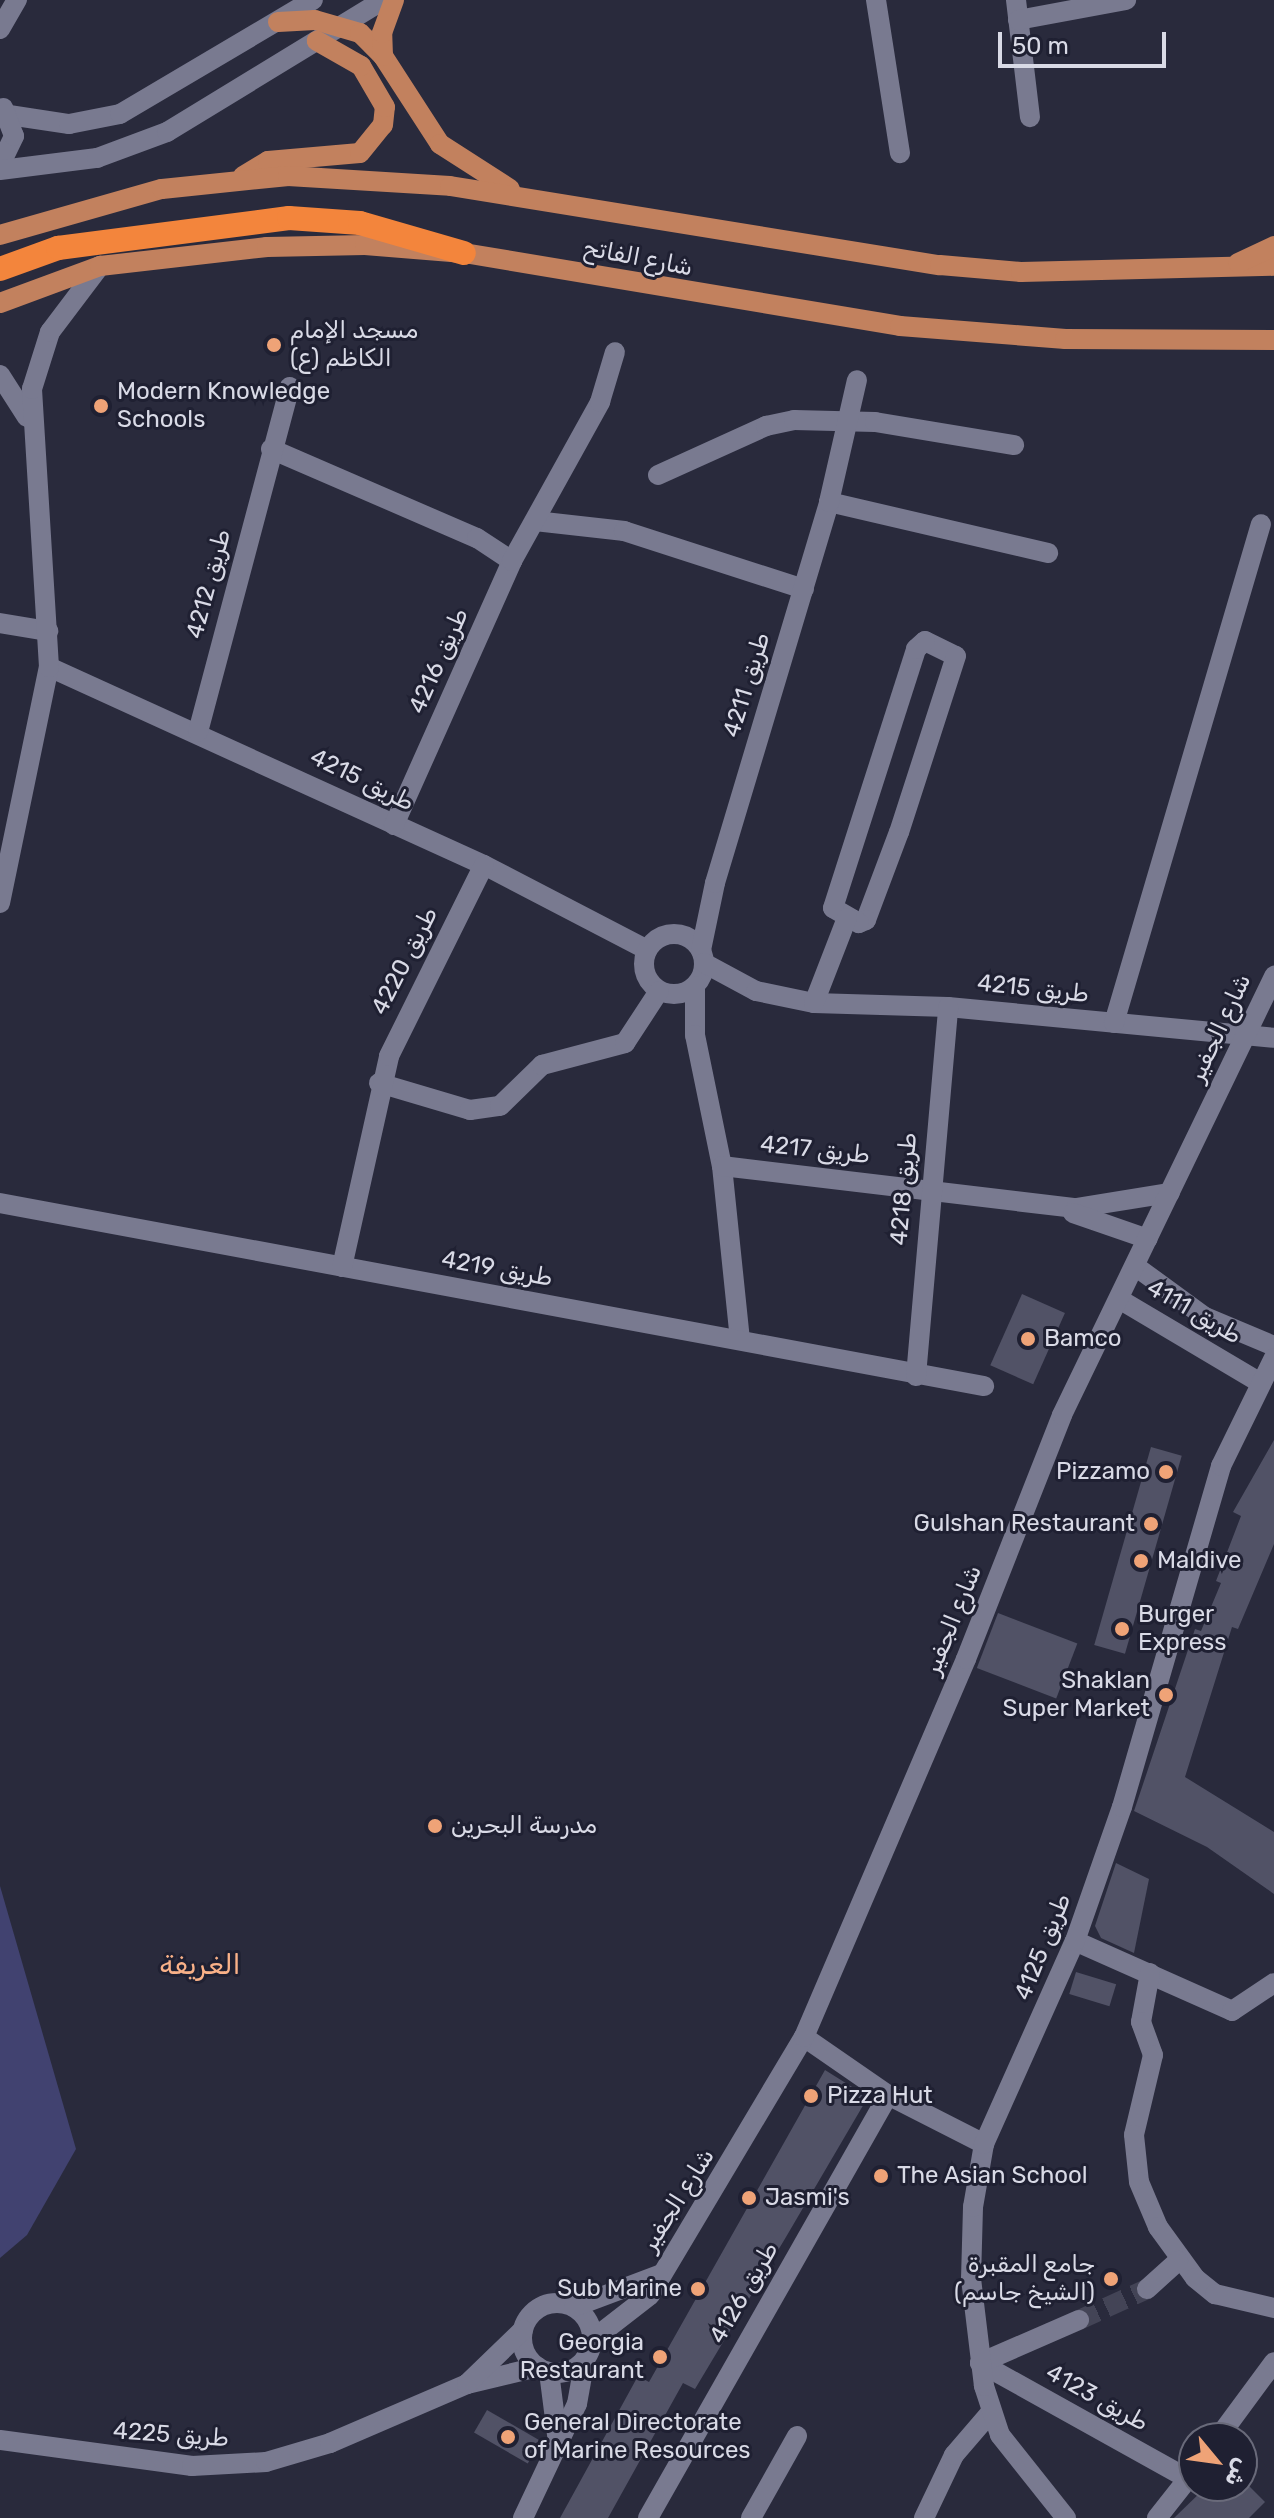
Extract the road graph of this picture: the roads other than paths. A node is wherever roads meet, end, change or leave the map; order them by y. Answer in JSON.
{"nodes":[{"id":1,"x":17,"y":0,"type":"edge"},
{"id":2,"x":313,"y":0,"type":"edge"},
{"id":3,"x":383,"y":0,"type":"edge"},
{"id":4,"x":394,"y":0,"type":"edge"},
{"id":5,"x":876,"y":0,"type":"edge"},
{"id":6,"x":1126,"y":0,"type":"edge"},
{"id":7,"x":1017,"y":10,"type":"edge"},
{"id":8,"x":278,"y":22,"type":"junction"},
{"id":9,"x":345,"y":24,"type":"junction"},
{"id":10,"x":0,"y":29,"type":"edge"},
{"id":11,"x":317,"y":41,"type":"junction"},
{"id":12,"x":383,"y":56,"type":"junction"},
{"id":13,"x":4,"y":110,"type":"edge"},
{"id":14,"x":1030,"y":117,"type":"dead end"},
{"id":15,"x":900,"y":153,"type":"dead end"},
{"id":16,"x":0,"y":167,"type":"edge"},
{"id":17,"x":239,"y":179,"type":"junction"},
{"id":18,"x":528,"y":199,"type":"junction"},
{"id":19,"x":0,"y":235,"type":"edge"},
{"id":20,"x":1274,"y":246,"type":"edge"},
{"id":21,"x":464,"y":253,"type":"junction"},
{"id":22,"x":100,"y":266,"type":"junction"},
{"id":23,"x":1274,"y":266,"type":"edge"},
{"id":24,"x":1226,"y":268,"type":"junction"},
{"id":25,"x":0,"y":269,"type":"edge"},
{"id":26,"x":0,"y":303,"type":"edge"},
{"id":27,"x":1230,"y":340,"type":"junction"},
{"id":28,"x":1274,"y":340,"type":"edge"},
{"id":29,"x":615,"y":352,"type":"dead end"},
{"id":30,"x":1274,"y":354,"type":"edge"},
{"id":31,"x":0,"y":375,"type":"edge"},
{"id":32,"x":857,"y":380,"type":"dead end"},
{"id":33,"x":290,"y":387,"type":"dead end"},
{"id":34,"x":847,"y":420,"type":"junction"},
{"id":35,"x":30,"y":429,"type":"junction"},
{"id":36,"x":1014,"y":445,"type":"dead end"},
{"id":37,"x":271,"y":449,"type":"junction"},
{"id":38,"x":658,"y":475,"type":"dead end"},
{"id":39,"x":829,"y":502,"type":"junction"},
{"id":40,"x":535,"y":521,"type":"junction"},
{"id":41,"x":1261,"y":524,"type":"dead end"},
{"id":42,"x":1048,"y":553,"type":"dead end"},
{"id":43,"x":512,"y":561,"type":"junction"},
{"id":44,"x":804,"y":589,"type":"junction"},
{"id":45,"x":0,"y":623,"type":"edge"},
{"id":46,"x":48,"y":631,"type":"junction"},
{"id":47,"x":49,"y":667,"type":"junction"},
{"id":48,"x":198,"y":732,"type":"junction"},
{"id":49,"x":394,"y":825,"type":"junction"},
{"id":50,"x":6,"y":843,"type":"edge"},
{"id":51,"x":484,"y":865,"type":"junction"},
{"id":52,"x":715,"y":883,"type":"junction"},
{"id":53,"x":0,"y":903,"type":"edge"},
{"id":54,"x":847,"y":918,"type":"junction"},
{"id":55,"x":672,"y":933,"type":"junction"},
{"id":56,"x":647,"y":950,"type":"junction"},
{"id":57,"x":703,"y":956,"type":"junction"},
{"id":58,"x":1274,"y":976,"type":"edge"},
{"id":59,"x":695,"y":986,"type":"junction"},
{"id":60,"x":662,"y":992,"type":"junction"},
{"id":61,"x":814,"y":1003,"type":"junction"},
{"id":62,"x":948,"y":1007,"type":"junction"},
{"id":63,"x":1114,"y":1023,"type":"junction"},
{"id":64,"x":695,"y":1035,"type":"junction"},
{"id":65,"x":1274,"y":1038,"type":"edge"},
{"id":66,"x":1246,"y":1039,"type":"junction"},
{"id":67,"x":379,"y":1083,"type":"junction"},
{"id":68,"x":722,"y":1166,"type":"junction"},
{"id":69,"x":929,"y":1188,"type":"junction"},
{"id":70,"x":1170,"y":1193,"type":"junction"},
{"id":71,"x":0,"y":1203,"type":"edge"},
{"id":72,"x":1046,"y":1206,"type":"junction"},
{"id":73,"x":1148,"y":1239,"type":"junction"},
{"id":74,"x":1135,"y":1266,"type":"junction"},
{"id":75,"x":342,"y":1267,"type":"junction"},
{"id":76,"x":1119,"y":1299,"type":"junction"},
{"id":77,"x":1205,"y":1317,"type":"junction"},
{"id":78,"x":1191,"y":1337,"type":"junction"},
{"id":79,"x":740,"y":1339,"type":"junction"},
{"id":80,"x":1274,"y":1346,"type":"edge"},
{"id":81,"x":1274,"y":1358,"type":"edge"},
{"id":82,"x":916,"y":1376,"type":"junction"},
{"id":83,"x":1259,"y":1382,"type":"junction"},
{"id":84,"x":984,"y":1386,"type":"dead end"},
{"id":85,"x":1075,"y":1941,"type":"junction"},
{"id":86,"x":1150,"y":1973,"type":"junction"},
{"id":87,"x":1274,"y":1983,"type":"edge"},
{"id":88,"x":804,"y":2037,"type":"junction"},
{"id":89,"x":888,"y":2095,"type":"junction"},
{"id":90,"x":984,"y":2144,"type":"junction"},
{"id":91,"x":1178,"y":2261,"type":"junction"},
{"id":92,"x":662,"y":2274,"type":"junction"},
{"id":93,"x":1147,"y":2289,"type":"tunnel mouth"},
{"id":94,"x":574,"y":2307,"type":"junction"},
{"id":95,"x":1274,"y":2308,"type":"edge"},
{"id":96,"x":1079,"y":2320,"type":"tunnel mouth"},
{"id":97,"x":523,"y":2330,"type":"junction"},
{"id":98,"x":589,"y":2350,"type":"junction"},
{"id":99,"x":1274,"y":2362,"type":"edge"},
{"id":100,"x":980,"y":2363,"type":"junction"},
{"id":101,"x":544,"y":2370,"type":"junction"},
{"id":102,"x":467,"y":2384,"type":"junction"},
{"id":103,"x":991,"y":2412,"type":"junction"},
{"id":104,"x":1230,"y":2422,"type":"edge"},
{"id":105,"x":797,"y":2436,"type":"dead end"},
{"id":106,"x":0,"y":2440,"type":"edge"},
{"id":107,"x":558,"y":2446,"type":"junction"},
{"id":108,"x":1178,"y":2468,"type":"edge"},
{"id":109,"x":1178,"y":2491,"type":"edge"},
{"id":110,"x":523,"y":2518,"type":"edge"},
{"id":111,"x":648,"y":2518,"type":"edge"},
{"id":112,"x":751,"y":2518,"type":"edge"},
{"id":113,"x":924,"y":2518,"type":"edge"},
{"id":114,"x":1066,"y":2518,"type":"edge"},
{"id":115,"x":1157,"y":2518,"type":"edge"}],
"edges":[{"from":1,"to":10,"type":"street"},
{"from":2,"to":8,"type":"street"},
{"from":3,"to":9,"type":"street"},
{"from":4,"to":12,"type":"main road"},
{"from":5,"to":15,"type":"street"},
{"from":6,"to":7,"type":"street"},
{"from":7,"to":14,"type":"street"},
{"from":8,"to":9,"type":"main road"},
{"from":8,"to":13,"type":"street"},
{"from":9,"to":11,"type":"street"},
{"from":9,"to":12,"type":"main road"},
{"from":11,"to":16,"type":"street"},
{"from":11,"to":17,"type":"main road"},
{"from":12,"to":18,"type":"main road"},
{"from":13,"to":16,"type":"street"},
{"from":17,"to":18,"type":"main road","name":"شارع الفاتح"},
{"from":17,"to":19,"type":"main road","name":"شارع الفاتح"},
{"from":18,"to":24,"type":"main road","name":"شارع الفاتح"},
{"from":20,"to":24,"type":"main road"},
{"from":21,"to":22,"type":"main road","name":"شارع الفاتح"},
{"from":21,"to":25,"type":"highway"},
{"from":21,"to":27,"type":"main road","name":"شارع الفاتح"},
{"from":22,"to":26,"type":"main road","name":"شارع الفاتح"},
{"from":22,"to":35,"type":"street"},
{"from":23,"to":24,"type":"main road","name":"شارع الفاتح"},
{"from":27,"to":28,"type":"main road","name":"شارع الفاتح"},
{"from":27,"to":30,"type":"main road"},
{"from":29,"to":40,"type":"street","name":"طريق 4216"},
{"from":31,"to":35,"type":"street"},
{"from":32,"to":34,"type":"street","name":"طريق 4211"},
{"from":33,"to":37,"type":"street","name":"طريق 4212"},
{"from":34,"to":36,"type":"street"},
{"from":34,"to":38,"type":"street"},
{"from":34,"to":39,"type":"street","name":"طريق 4211"},
{"from":35,"to":46,"type":"street"},
{"from":37,"to":43,"type":"street"},
{"from":37,"to":48,"type":"street","name":"طريق 4212"},
{"from":39,"to":42,"type":"street"},
{"from":39,"to":44,"type":"street","name":"طريق 4211"},
{"from":40,"to":43,"type":"street","name":"طريق 4216"},
{"from":40,"to":44,"type":"street"},
{"from":41,"to":63,"type":"street"},
{"from":43,"to":49,"type":"street","name":"طريق 4216"},
{"from":44,"to":52,"type":"street","name":"طريق 4211"},
{"from":45,"to":46,"type":"street"},
{"from":46,"to":47,"type":"street"},
{"from":47,"to":48,"type":"street","name":"طريق 4215"},
{"from":47,"to":50,"type":"street"},
{"from":48,"to":49,"type":"street","name":"طريق 4215"},
{"from":49,"to":51,"type":"street","name":"طريق 4215"},
{"from":50,"to":53,"type":"street"},
{"from":51,"to":56,"type":"street","name":"طريق 4215"},
{"from":51,"to":67,"type":"street","name":"طريق 4220"},
{"from":52,"to":55,"type":"street","name":"طريق 4211"},
{"from":52,"to":57,"type":"street","name":"طريق 4211"},
{"from":54,"to":54,"type":"street"},
{"from":54,"to":61,"type":"street"},
{"from":55,"to":56,"type":"street"},
{"from":55,"to":57,"type":"street"},
{"from":56,"to":60,"type":"street"},
{"from":57,"to":59,"type":"street"},
{"from":57,"to":61,"type":"street","name":"طريق 4215"},
{"from":58,"to":66,"type":"street","name":"شارع الجفير"},
{"from":59,"to":60,"type":"street"},
{"from":59,"to":64,"type":"street"},
{"from":60,"to":64,"type":"street"},
{"from":60,"to":67,"type":"street"},
{"from":61,"to":62,"type":"street","name":"طريق 4215"},
{"from":62,"to":63,"type":"street","name":"طريق 4215"},
{"from":62,"to":69,"type":"street","name":"طريق 4218"},
{"from":63,"to":66,"type":"street","name":"طريق 4215"},
{"from":64,"to":68,"type":"street"},
{"from":65,"to":66,"type":"street","name":"طريق 4215"},
{"from":66,"to":70,"type":"street","name":"شارع الجفير"},
{"from":67,"to":75,"type":"street","name":"طريق 4220"},
{"from":68,"to":69,"type":"street","name":"طريق 4217"},
{"from":68,"to":79,"type":"street"},
{"from":69,"to":72,"type":"street","name":"طريق 4217"},
{"from":69,"to":82,"type":"street","name":"طريق 4218"},
{"from":70,"to":72,"type":"street","name":"طريق 4217"},
{"from":70,"to":73,"type":"street","name":"شارع الجفير"},
{"from":71,"to":75,"type":"street","name":"طريق 4219"},
{"from":72,"to":73,"type":"street","name":"طريق 4217"},
{"from":73,"to":74,"type":"street","name":"شارع الجفير"},
{"from":74,"to":76,"type":"street","name":"شارع الجفير"},
{"from":74,"to":77,"type":"street","name":"طريق 4111"},
{"from":75,"to":79,"type":"street","name":"طريق 4219"},
{"from":76,"to":78,"type":"street","name":"طريق 4111"},
{"from":76,"to":88,"type":"street","name":"شارع الجفير"},
{"from":77,"to":78,"type":"street"},
{"from":77,"to":80,"type":"street","name":"طريق 4111"},
{"from":78,"to":83,"type":"street","name":"طريق 4111"},
{"from":79,"to":82,"type":"street","name":"طريق 4219"},
{"from":81,"to":83,"type":"street"},
{"from":82,"to":84,"type":"street","name":"طريق 4219"},
{"from":83,"to":85,"type":"street","name":"طريق 4125"},
{"from":85,"to":86,"type":"street"},
{"from":85,"to":90,"type":"street","name":"طريق 4125"},
{"from":86,"to":87,"type":"street"},
{"from":86,"to":91,"type":"street"},
{"from":88,"to":89,"type":"street"},
{"from":88,"to":92,"type":"street","name":"شارع الجفير"},
{"from":89,"to":90,"type":"street"},
{"from":89,"to":111,"type":"street","name":"طريق 4126"},
{"from":90,"to":100,"type":"street","name":"طريق 4125"},
{"from":91,"to":93,"type":"street"},
{"from":91,"to":95,"type":"street"},
{"from":92,"to":94,"type":"street","name":"شارع الجفير"},
{"from":92,"to":98,"type":"street","name":"شارع الجفير"},
{"from":94,"to":97,"type":"street"},
{"from":94,"to":98,"type":"street"},
{"from":96,"to":100,"type":"street"},
{"from":97,"to":101,"type":"street"},
{"from":97,"to":102,"type":"street","name":"طريق 4225"},
{"from":98,"to":101,"type":"street"},
{"from":98,"to":107,"type":"street"},
{"from":99,"to":104,"type":"street"},
{"from":100,"to":103,"type":"street","name":"طريق 4125"},
{"from":100,"to":108,"type":"street","name":"طريق 4123"},
{"from":101,"to":102,"type":"street","name":"طريق 4225"},
{"from":101,"to":107,"type":"street"},
{"from":102,"to":106,"type":"street","name":"طريق 4225"},
{"from":103,"to":113,"type":"street"},
{"from":103,"to":114,"type":"street","name":"طريق 4125"},
{"from":105,"to":112,"type":"street"},
{"from":107,"to":110,"type":"street"},
{"from":109,"to":115,"type":"street"}]}
